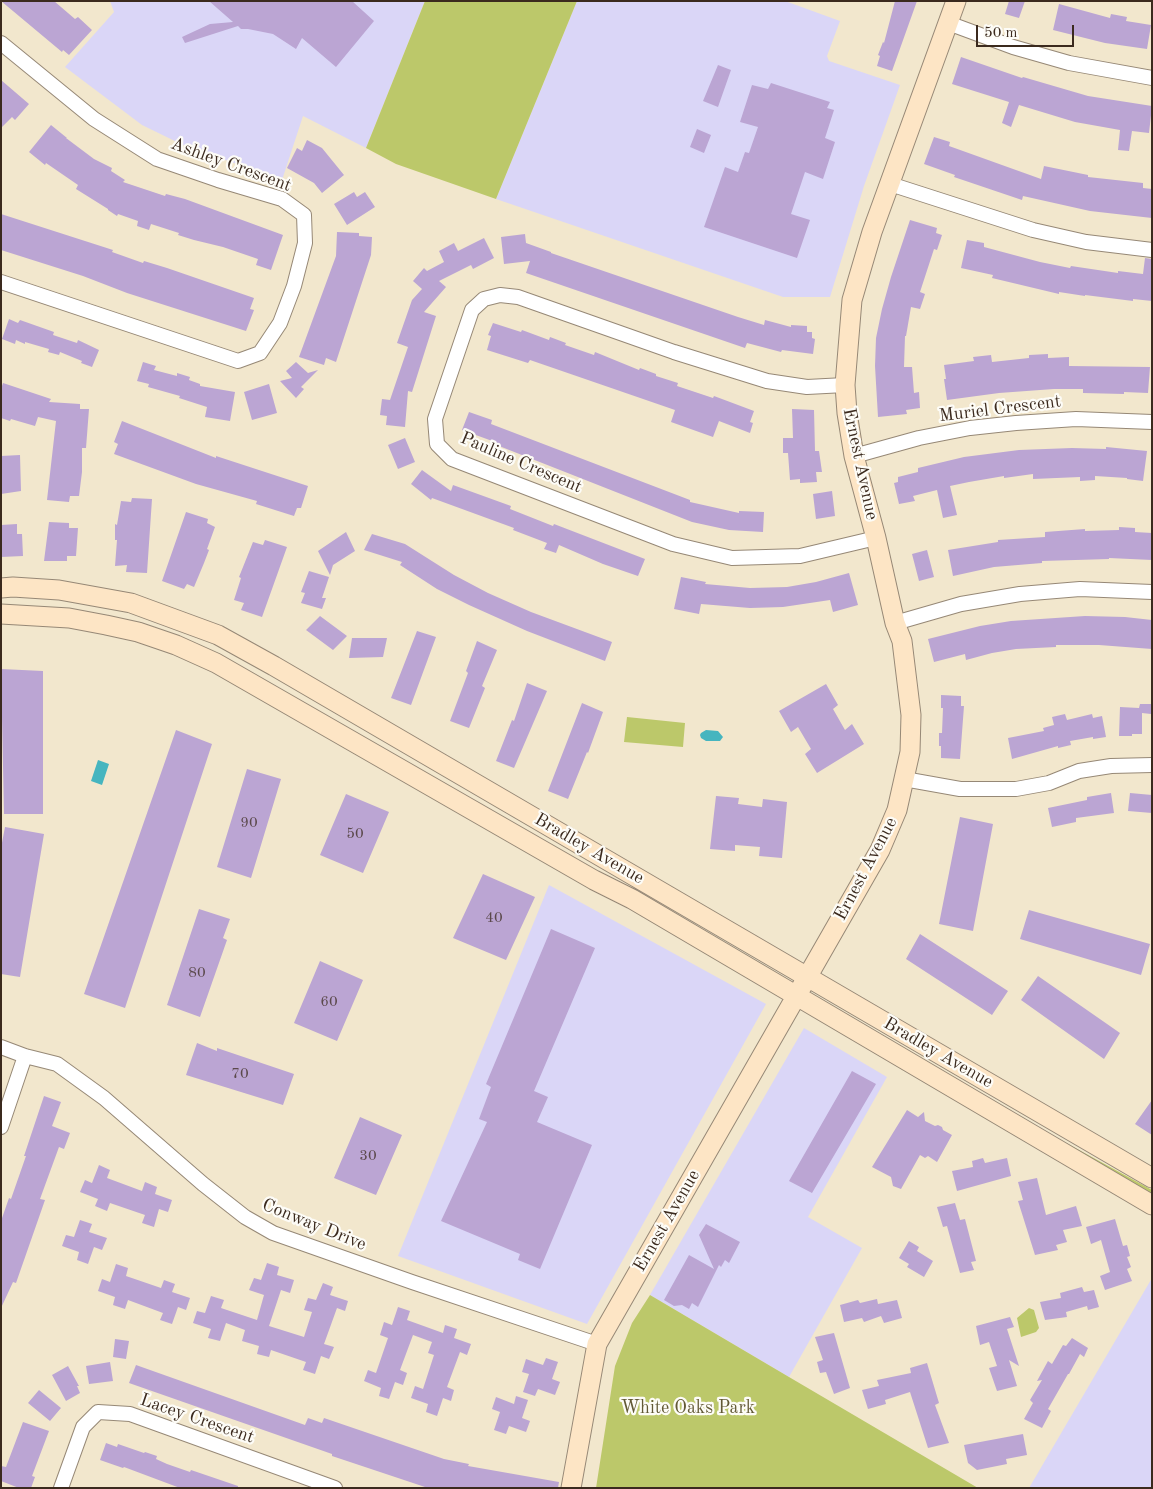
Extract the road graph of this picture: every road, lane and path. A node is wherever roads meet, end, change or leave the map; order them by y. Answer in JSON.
{"nodes":[{"id":1,"x":956,"y":1,"type":"edge"},
{"id":2,"x":948,"y":23,"type":"junction"},
{"id":3,"x":1,"y":42,"type":"edge"},
{"id":4,"x":1152,"y":78,"type":"edge"},
{"id":5,"x":890,"y":184,"type":"junction"},
{"id":6,"x":1152,"y":250,"type":"edge"},
{"id":7,"x":1,"y":282,"type":"edge"},
{"id":8,"x":845,"y":385,"type":"junction"},
{"id":9,"x":1152,"y":422,"type":"edge"},
{"id":10,"x":854,"y":456,"type":"junction"},
{"id":11,"x":876,"y":538,"type":"junction"},
{"id":12,"x":1,"y":588,"type":"edge"},
{"id":13,"x":1152,"y":592,"type":"edge"},
{"id":14,"x":1,"y":614,"type":"edge"},
{"id":15,"x":895,"y":623,"type":"junction"},
{"id":16,"x":1152,"y":765,"type":"edge"},
{"id":17,"x":904,"y":779,"type":"junction"},
{"id":18,"x":807,"y":976,"type":"junction"},
{"id":19,"x":796,"y":995,"type":"junction"},
{"id":20,"x":1,"y":1047,"type":"edge"},
{"id":21,"x":26,"y":1056,"type":"junction"},
{"id":22,"x":1,"y":1127,"type":"edge"},
{"id":23,"x":1152,"y":1178,"type":"edge"},
{"id":24,"x":1152,"y":1205,"type":"edge"},
{"id":25,"x":597,"y":1344,"type":"junction"},
{"id":26,"x":61,"y":1488,"type":"edge"},
{"id":27,"x":335,"y":1488,"type":"edge"},
{"id":28,"x":571,"y":1488,"type":"edge"}],
"edges":[{"from":1,"to":2,"type":"main road","name":"Ernest Avenue"},
{"from":2,"to":4,"type":"street"},
{"from":2,"to":5,"type":"main road","name":"Ernest Avenue"},
{"from":3,"to":7,"type":"street","name":"Ashley Crescent"},
{"from":5,"to":6,"type":"street"},
{"from":5,"to":8,"type":"main road","name":"Ernest Avenue"},
{"from":8,"to":10,"type":"main road","name":"Ernest Avenue"},
{"from":8,"to":11,"type":"street","name":"Pauline Crescent"},
{"from":9,"to":10,"type":"street","name":"Muriel Crescent"},
{"from":10,"to":11,"type":"main road","name":"Ernest Avenue"},
{"from":11,"to":15,"type":"main road","name":"Ernest Avenue"},
{"from":12,"to":18,"type":"main road","name":"Bradley Avenue"},
{"from":13,"to":15,"type":"street"},
{"from":14,"to":19,"type":"main road","name":"Bradley Avenue"},
{"from":15,"to":17,"type":"main road","name":"Ernest Avenue"},
{"from":16,"to":17,"type":"street"},
{"from":17,"to":18,"type":"main road","name":"Ernest Avenue"},
{"from":18,"to":19,"type":"main road","name":"Ernest Avenue"},
{"from":18,"to":23,"type":"main road","name":"Bradley Avenue"},
{"from":19,"to":24,"type":"main road","name":"Bradley Avenue"},
{"from":19,"to":25,"type":"main road","name":"Ernest Avenue"},
{"from":20,"to":21,"type":"street","name":"Conway Drive"},
{"from":21,"to":22,"type":"street"},
{"from":21,"to":25,"type":"street","name":"Conway Drive"},
{"from":25,"to":28,"type":"main road","name":"Ernest Avenue"},
{"from":26,"to":27,"type":"street","name":"Lacey Crescent"}]}
